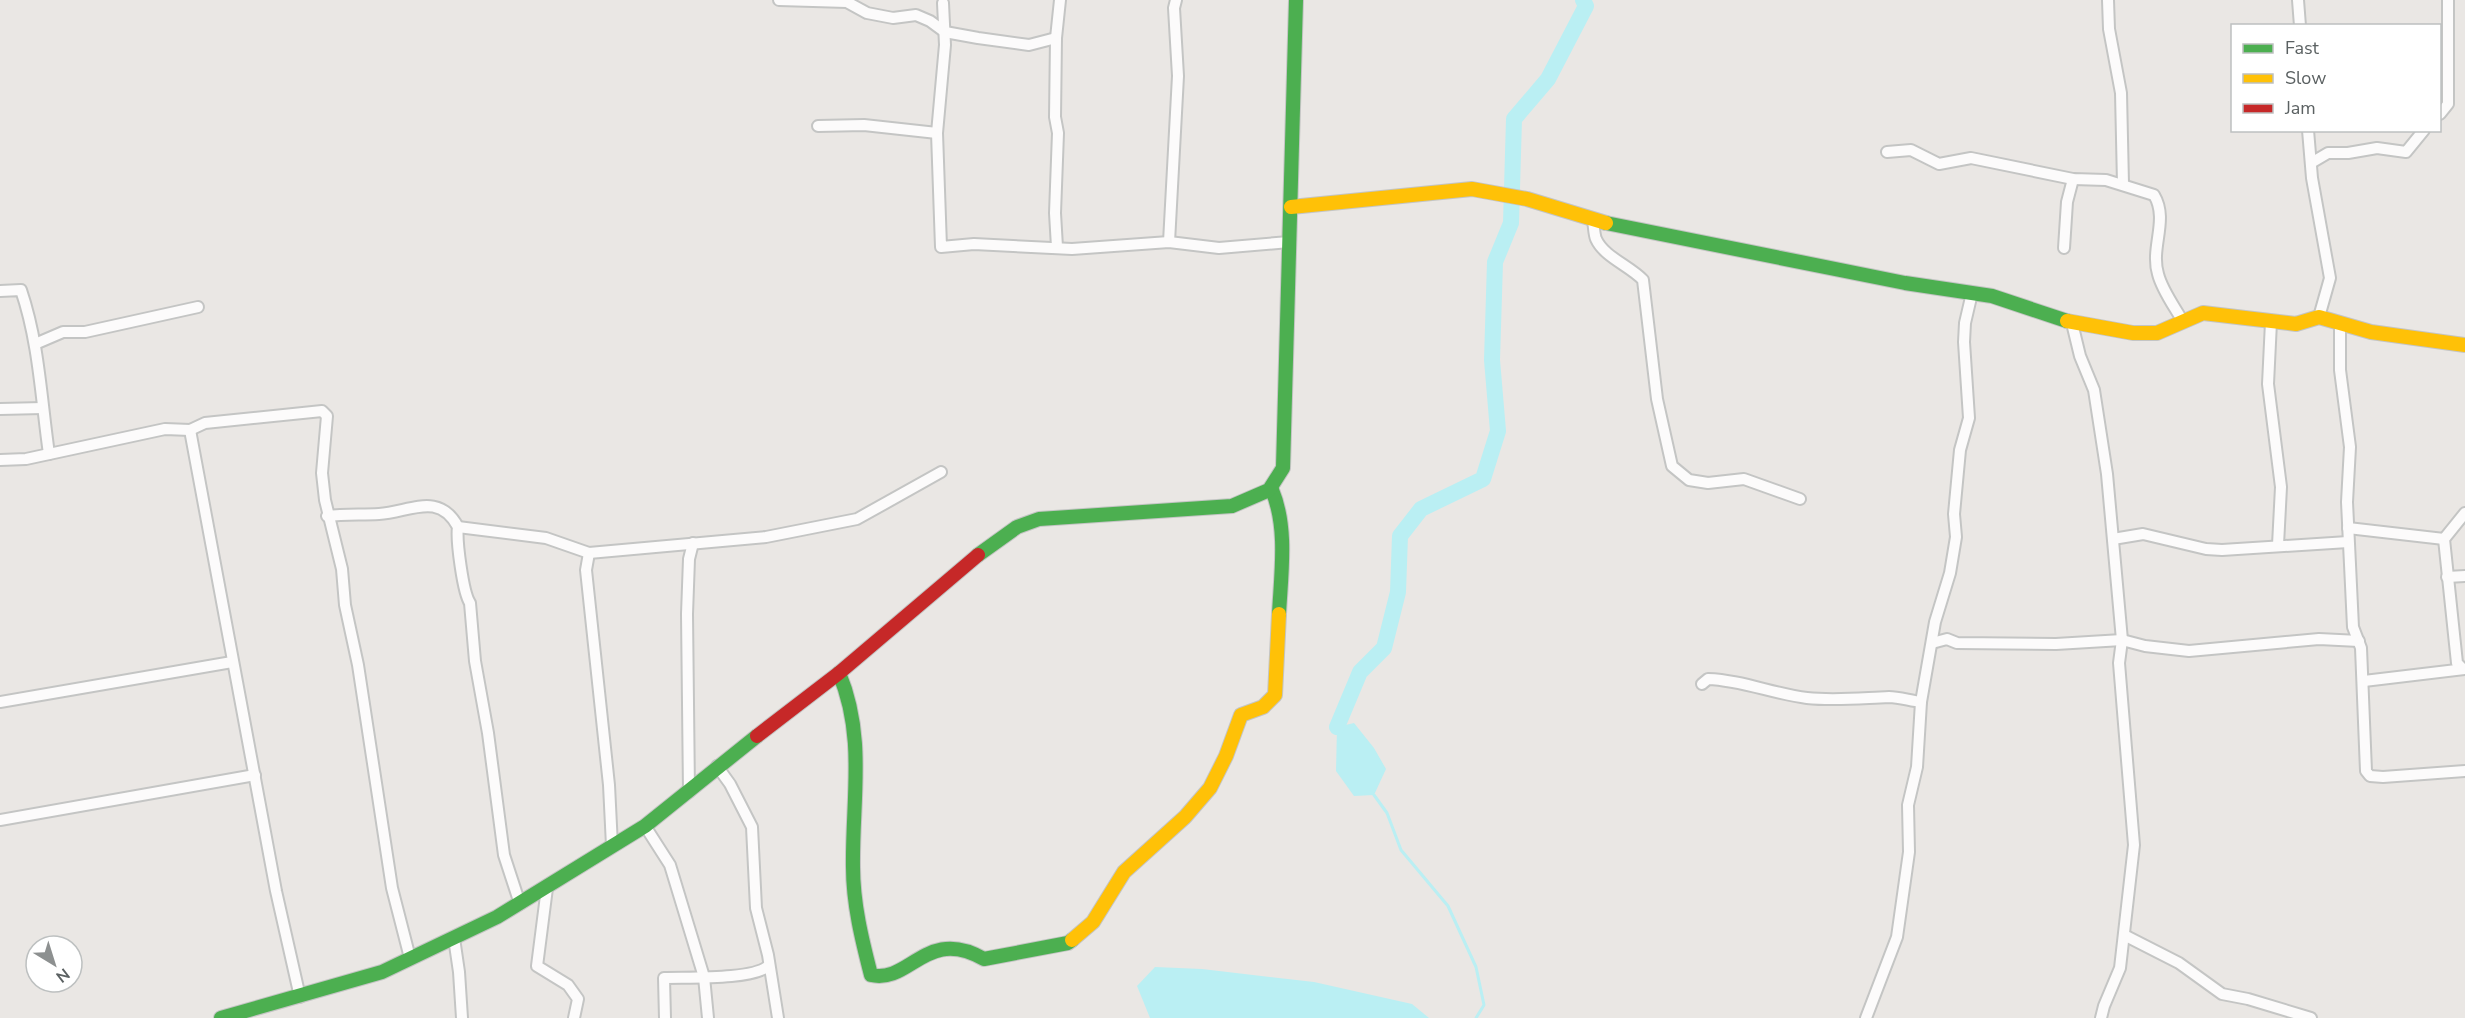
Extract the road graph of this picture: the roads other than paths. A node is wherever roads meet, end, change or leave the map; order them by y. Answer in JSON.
{"nodes":[{"id":1,"x":779,"y":0,"type":"edge"},
{"id":2,"x":1060,"y":0,"type":"edge"},
{"id":3,"x":1176,"y":0,"type":"edge"},
{"id":4,"x":1296,"y":0,"type":"edge"},
{"id":5,"x":2108,"y":0,"type":"edge"},
{"id":6,"x":2298,"y":0,"type":"edge"},
{"id":7,"x":2448,"y":0,"type":"edge"},
{"id":8,"x":943,"y":3,"type":"dead end"},
{"id":9,"x":2300,"y":24,"type":"edge"},
{"id":10,"x":945,"y":32,"type":"junction"},
{"id":11,"x":1056,"y":38,"type":"junction"},
{"id":12,"x":2441,"y":112,"type":"edge"},
{"id":13,"x":818,"y":126,"type":"dead end"},
{"id":14,"x":2308,"y":132,"type":"edge"},
{"id":15,"x":2422,"y":132,"type":"edge"},
{"id":16,"x":937,"y":133,"type":"junction"},
{"id":17,"x":1887,"y":152,"type":"dead end"},
{"id":18,"x":2311,"y":163,"type":"junction"},
{"id":19,"x":2073,"y":179,"type":"junction"},
{"id":20,"x":2123,"y":184,"type":"junction"},
{"id":21,"x":1291,"y":207,"type":"junction"},
{"id":22,"x":1593,"y":220,"type":"junction"},
{"id":23,"x":1169,"y":242,"type":"junction"},
{"id":24,"x":1289,"y":242,"type":"junction"},
{"id":25,"x":1057,"y":247,"type":"junction"},
{"id":26,"x":2064,"y":248,"type":"dead end"},
{"id":27,"x":0,"y":291,"type":"edge"},
{"id":28,"x":1972,"y":293,"type":"junction"},
{"id":29,"x":198,"y":307,"type":"dead end"},
{"id":30,"x":2319,"y":317,"type":"junction"},
{"id":31,"x":2182,"y":320,"type":"junction"},
{"id":32,"x":2271,"y":322,"type":"junction"},
{"id":33,"x":2072,"y":323,"type":"junction"},
{"id":34,"x":2340,"y":327,"type":"junction"},
{"id":35,"x":35,"y":344,"type":"junction"},
{"id":36,"x":2465,"y":345,"type":"edge"},
{"id":37,"x":42,"y":408,"type":"junction"},
{"id":38,"x":0,"y":409,"type":"edge"},
{"id":39,"x":190,"y":430,"type":"junction"},
{"id":40,"x":49,"y":454,"type":"junction"},
{"id":41,"x":0,"y":460,"type":"edge"},
{"id":42,"x":941,"y":472,"type":"dead end"},
{"id":43,"x":1272,"y":489,"type":"junction"},
{"id":44,"x":1800,"y":499,"type":"dead end"},
{"id":45,"x":2465,"y":513,"type":"edge"},
{"id":46,"x":327,"y":516,"type":"junction"},
{"id":47,"x":458,"y":527,"type":"junction"},
{"id":48,"x":2348,"y":528,"type":"junction"},
{"id":49,"x":2444,"y":538,"type":"junction"},
{"id":50,"x":2113,"y":539,"type":"junction"},
{"id":51,"x":693,"y":543,"type":"junction"},
{"id":52,"x":2348,"y":543,"type":"junction"},
{"id":53,"x":2278,"y":545,"type":"junction"},
{"id":54,"x":589,"y":553,"type":"junction"},
{"id":55,"x":2465,"y":576,"type":"edge"},
{"id":56,"x":2447,"y":577,"type":"junction"},
{"id":57,"x":2122,"y":640,"type":"junction"},
{"id":58,"x":2360,"y":641,"type":"junction"},
{"id":59,"x":1932,"y":643,"type":"junction"},
{"id":60,"x":232,"y":662,"type":"junction"},
{"id":61,"x":2464,"y":669,"type":"edge"},
{"id":62,"x":839,"y":673,"type":"junction"},
{"id":63,"x":2364,"y":681,"type":"junction"},
{"id":64,"x":1702,"y":684,"type":"dead end"},
{"id":65,"x":0,"y":702,"type":"edge"},
{"id":66,"x":1921,"y":702,"type":"junction"},
{"id":67,"x":717,"y":766,"type":"junction"},
{"id":68,"x":2465,"y":771,"type":"edge"},
{"id":69,"x":255,"y":775,"type":"junction"},
{"id":70,"x":689,"y":792,"type":"junction"},
{"id":71,"x":0,"y":820,"type":"edge"},
{"id":72,"x":645,"y":826,"type":"junction"},
{"id":73,"x":612,"y":846,"type":"junction"},
{"id":74,"x":547,"y":888,"type":"junction"},
{"id":75,"x":520,"y":904,"type":"junction"},
{"id":76,"x":2126,"y":936,"type":"junction"},
{"id":77,"x":454,"y":938,"type":"junction"},
{"id":78,"x":410,"y":958,"type":"junction"},
{"id":79,"x":768,"y":966,"type":"junction"},
{"id":80,"x":704,"y":977,"type":"junction"},
{"id":81,"x":300,"y":997,"type":"junction"},
{"id":82,"x":221,"y":1018,"type":"edge"},
{"id":83,"x":462,"y":1018,"type":"edge"},
{"id":84,"x":574,"y":1018,"type":"edge"},
{"id":85,"x":665,"y":1018,"type":"edge"},
{"id":86,"x":708,"y":1018,"type":"edge"},
{"id":87,"x":778,"y":1018,"type":"edge"},
{"id":88,"x":1866,"y":1018,"type":"edge"},
{"id":89,"x":2102,"y":1018,"type":"edge"},
{"id":90,"x":2312,"y":1018,"type":"edge"}],
"edges":[{"from":1,"to":10,"type":"street"},
{"from":2,"to":11,"type":"street"},
{"from":3,"to":23,"type":"street"},
{"from":4,"to":21,"type":"street"},
{"from":5,"to":20,"type":"street"},
{"from":6,"to":9,"type":"street"},
{"from":7,"to":12,"type":"street"},
{"from":8,"to":10,"type":"street"},
{"from":10,"to":11,"type":"street"},
{"from":10,"to":16,"type":"street"},
{"from":11,"to":25,"type":"street"},
{"from":13,"to":16,"type":"street"},
{"from":14,"to":18,"type":"street"},
{"from":15,"to":18,"type":"street"},
{"from":16,"to":25,"type":"street"},
{"from":17,"to":19,"type":"street"},
{"from":18,"to":30,"type":"street"},
{"from":19,"to":20,"type":"street"},
{"from":19,"to":26,"type":"street"},
{"from":20,"to":31,"type":"street"},
{"from":21,"to":22,"type":"street"},
{"from":21,"to":24,"type":"street"},
{"from":22,"to":28,"type":"street"},
{"from":22,"to":44,"type":"street"},
{"from":23,"to":24,"type":"street"},
{"from":23,"to":25,"type":"street"},
{"from":24,"to":43,"type":"street"},
{"from":27,"to":35,"type":"street"},
{"from":28,"to":33,"type":"street"},
{"from":28,"to":59,"type":"street"},
{"from":29,"to":35,"type":"street"},
{"from":30,"to":32,"type":"street"},
{"from":30,"to":34,"type":"street"},
{"from":31,"to":32,"type":"street"},
{"from":31,"to":33,"type":"street"},
{"from":32,"to":53,"type":"street"},
{"from":33,"to":50,"type":"street"},
{"from":34,"to":36,"type":"street"},
{"from":34,"to":48,"type":"street"},
{"from":35,"to":37,"type":"street"},
{"from":37,"to":38,"type":"street"},
{"from":37,"to":40,"type":"street"},
{"from":39,"to":40,"type":"street"},
{"from":39,"to":46,"type":"street"},
{"from":39,"to":60,"type":"street"},
{"from":40,"to":41,"type":"street"},
{"from":42,"to":51,"type":"street"},
{"from":43,"to":62,"type":"street"},
{"from":43,"to":62,"type":"street"},
{"from":45,"to":49,"type":"street"},
{"from":46,"to":47,"type":"street"},
{"from":46,"to":78,"type":"street"},
{"from":47,"to":54,"type":"street"},
{"from":47,"to":75,"type":"street"},
{"from":48,"to":49,"type":"street"},
{"from":48,"to":52,"type":"street"},
{"from":49,"to":56,"type":"street"},
{"from":50,"to":53,"type":"street"},
{"from":50,"to":57,"type":"street"},
{"from":51,"to":54,"type":"street"},
{"from":51,"to":70,"type":"street"},
{"from":52,"to":53,"type":"street"},
{"from":52,"to":58,"type":"street"},
{"from":54,"to":73,"type":"street"},
{"from":55,"to":56,"type":"street"},
{"from":56,"to":61,"type":"street"},
{"from":57,"to":58,"type":"street"},
{"from":57,"to":59,"type":"street"},
{"from":57,"to":76,"type":"street"},
{"from":58,"to":63,"type":"street"},
{"from":59,"to":66,"type":"street"},
{"from":60,"to":65,"type":"street"},
{"from":60,"to":69,"type":"street"},
{"from":61,"to":63,"type":"street"},
{"from":62,"to":67,"type":"street"},
{"from":63,"to":68,"type":"street"},
{"from":64,"to":66,"type":"street"},
{"from":66,"to":88,"type":"street"},
{"from":67,"to":70,"type":"street"},
{"from":67,"to":79,"type":"street"},
{"from":69,"to":71,"type":"street"},
{"from":69,"to":81,"type":"street"},
{"from":70,"to":72,"type":"street"},
{"from":72,"to":73,"type":"street"},
{"from":72,"to":80,"type":"street"},
{"from":73,"to":74,"type":"street"},
{"from":74,"to":75,"type":"street"},
{"from":74,"to":84,"type":"street"},
{"from":75,"to":77,"type":"street"},
{"from":76,"to":89,"type":"street"},
{"from":76,"to":90,"type":"street"},
{"from":77,"to":78,"type":"street"},
{"from":77,"to":83,"type":"street"},
{"from":78,"to":81,"type":"street"},
{"from":79,"to":80,"type":"street"},
{"from":79,"to":87,"type":"street"},
{"from":80,"to":85,"type":"street"},
{"from":80,"to":86,"type":"street"},
{"from":81,"to":82,"type":"street"}]}
